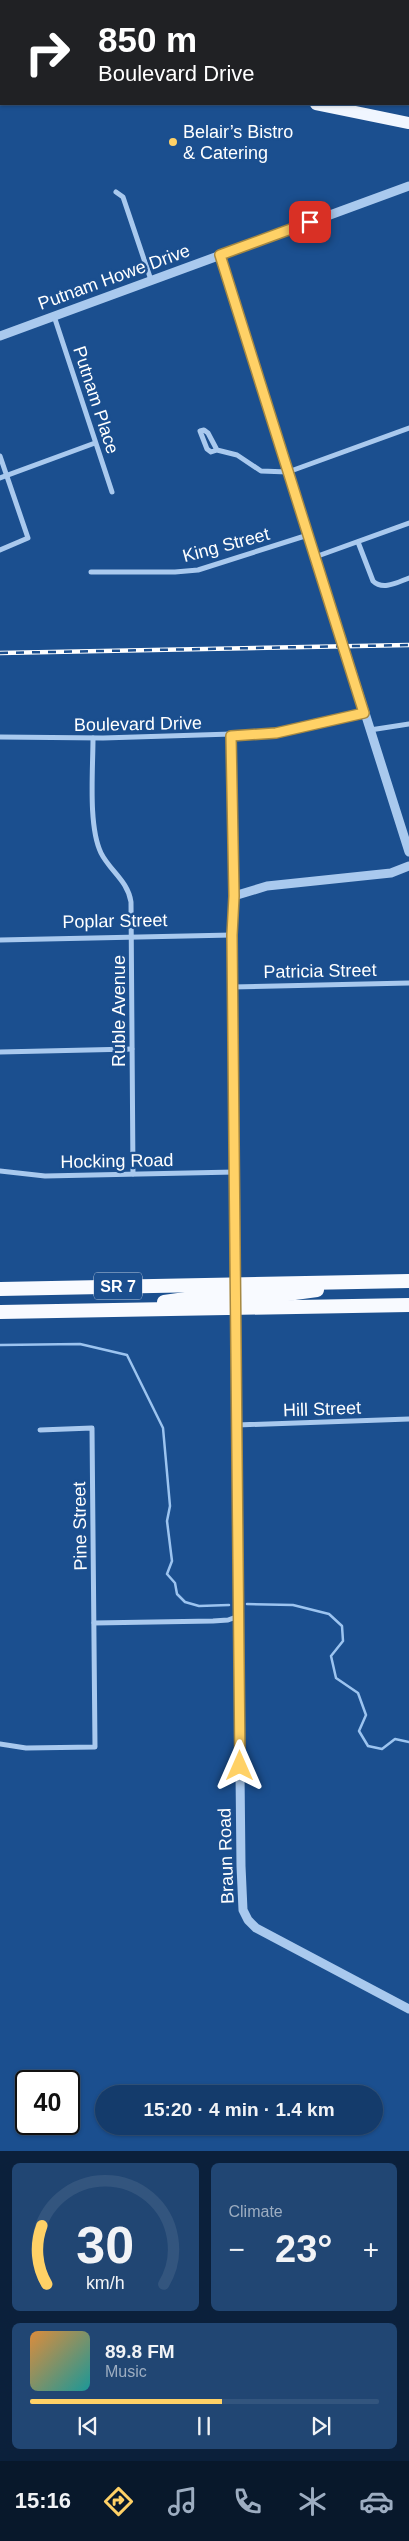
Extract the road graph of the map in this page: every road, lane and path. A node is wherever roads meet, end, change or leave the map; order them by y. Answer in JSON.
{"nodes":[{"id":1,"x":321,"y":105,"type":"edge"},
{"id":2,"x":409,"y":123,"type":"edge"},
{"id":3,"x":409,"y":186,"type":"edge"},
{"id":4,"x":116,"y":192,"type":"dead end"},
{"id":5,"x":220,"y":255,"type":"junction"},
{"id":6,"x":151,"y":280,"type":"junction"},
{"id":7,"x":54,"y":316,"type":"junction"},
{"id":8,"x":0,"y":336,"type":"edge"},
{"id":9,"x":409,"y":428,"type":"edge"},
{"id":10,"x":96,"y":443,"type":"junction"},
{"id":11,"x":217,"y":450,"type":"dead end"},
{"id":12,"x":0,"y":456,"type":"edge"},
{"id":13,"x":288,"y":472,"type":"junction"},
{"id":14,"x":6,"y":476,"type":"junction"},
{"id":15,"x":0,"y":478,"type":"edge"},
{"id":16,"x":112,"y":492,"type":"dead end"},
{"id":17,"x":409,"y":523,"type":"edge"},
{"id":18,"x":308,"y":535,"type":"junction"},
{"id":19,"x":358,"y":542,"type":"junction"},
{"id":20,"x":0,"y":550,"type":"edge"},
{"id":21,"x":315,"y":557,"type":"junction"},
{"id":22,"x":91,"y":572,"type":"dead end"},
{"id":23,"x":409,"y":578,"type":"edge"},
{"id":24,"x":364,"y":713,"type":"junction"},
{"id":25,"x":409,"y":724,"type":"edge"},
{"id":26,"x":370,"y":730,"type":"junction"},
{"id":27,"x":231,"y":736,"type":"junction"},
{"id":28,"x":0,"y":738,"type":"edge"},
{"id":29,"x":93,"y":738,"type":"junction"},
{"id":30,"x":406,"y":828,"type":"edge"},
{"id":31,"x":409,"y":852,"type":"edge"},
{"id":32,"x":409,"y":866,"type":"edge"},
{"id":33,"x":234,"y":896,"type":"junction"},
{"id":34,"x":232,"y":935,"type":"junction"},
{"id":35,"x":132,"y":938,"type":"junction"},
{"id":36,"x":0,"y":940,"type":"edge"},
{"id":37,"x":409,"y":983,"type":"edge"},
{"id":38,"x":232,"y":987,"type":"junction"},
{"id":39,"x":132,"y":1049,"type":"junction"},
{"id":40,"x":0,"y":1052,"type":"edge"},
{"id":41,"x":0,"y":1171,"type":"edge"},
{"id":42,"x":235,"y":1172,"type":"junction"},
{"id":43,"x":134,"y":1174,"type":"junction"},
{"id":44,"x":409,"y":1281,"type":"edge"},
{"id":45,"x":0,"y":1289,"type":"edge"},
{"id":46,"x":235,"y":1296,"type":"junction"},
{"id":47,"x":409,"y":1305,"type":"edge"},
{"id":48,"x":0,"y":1312,"type":"edge"},
{"id":49,"x":409,"y":1419,"type":"edge"},
{"id":50,"x":237,"y":1425,"type":"junction"},
{"id":51,"x":40,"y":1430,"type":"dead end"},
{"id":52,"x":239,"y":1616,"type":"junction"},
{"id":53,"x":94,"y":1623,"type":"junction"},
{"id":54,"x":0,"y":1744,"type":"edge"},
{"id":55,"x":409,"y":2009,"type":"edge"}],
"edges":[{"from":1,"to":2,"type":"main road"},
{"from":3,"to":5,"type":"street","name":"Putnam Howe Drive"},
{"from":4,"to":6,"type":"street"},
{"from":5,"to":6,"type":"street","name":"Putnam Howe Drive"},
{"from":5,"to":13,"type":"street"},
{"from":6,"to":7,"type":"street","name":"Putnam Howe Drive"},
{"from":7,"to":8,"type":"street","name":"Putnam Howe Drive"},
{"from":7,"to":10,"type":"street","name":"Putnam Place"},
{"from":9,"to":13,"type":"street"},
{"from":10,"to":14,"type":"street"},
{"from":10,"to":16,"type":"street","name":"Putnam Place"},
{"from":11,"to":13,"type":"street"},
{"from":12,"to":14,"type":"street"},
{"from":13,"to":18,"type":"street"},
{"from":14,"to":15,"type":"street"},
{"from":14,"to":20,"type":"street"},
{"from":17,"to":19,"type":"street"},
{"from":18,"to":21,"type":"street"},
{"from":18,"to":22,"type":"street","name":"King Street"},
{"from":19,"to":21,"type":"street"},
{"from":19,"to":23,"type":"street"},
{"from":21,"to":24,"type":"street"},
{"from":24,"to":26,"type":"street"},
{"from":24,"to":27,"type":"street","name":"Boulevard Drive"},
{"from":25,"to":26,"type":"street"},
{"from":26,"to":30,"type":"street"},
{"from":27,"to":29,"type":"street","name":"Boulevard Drive"},
{"from":27,"to":33,"type":"street","name":"Braun Road"},
{"from":28,"to":29,"type":"street","name":"Boulevard Drive"},
{"from":29,"to":35,"type":"street","name":"Ruble Avenue"},
{"from":30,"to":31,"type":"street"},
{"from":32,"to":33,"type":"street"},
{"from":33,"to":34,"type":"street","name":"Braun Road"},
{"from":34,"to":35,"type":"street","name":"Poplar Street"},
{"from":34,"to":38,"type":"street","name":"Braun Road"},
{"from":35,"to":36,"type":"street","name":"Poplar Street"},
{"from":35,"to":39,"type":"street","name":"Ruble Avenue"},
{"from":37,"to":38,"type":"street","name":"Patricia Street"},
{"from":38,"to":42,"type":"street","name":"Braun Road"},
{"from":39,"to":40,"type":"street"},
{"from":39,"to":43,"type":"street","name":"Ruble Avenue"},
{"from":41,"to":43,"type":"street","name":"Hocking Road"},
{"from":42,"to":43,"type":"street","name":"Hocking Road"},
{"from":42,"to":46,"type":"street","name":"Braun Road"},
{"from":44,"to":46,"type":"highway","name":"SR 7","number":"SR 7"},
{"from":45,"to":46,"type":"highway","name":"SR 7","number":"SR 7"},
{"from":46,"to":47,"type":"highway","name":"SR 7","number":"SR 7"},
{"from":46,"to":48,"type":"highway","name":"SR 7","number":"SR 7"},
{"from":46,"to":50,"type":"street","name":"Braun Road"},
{"from":49,"to":50,"type":"street","name":"Hill Street"},
{"from":50,"to":52,"type":"street","name":"Braun Road"},
{"from":51,"to":53,"type":"street","name":"Pine Street"},
{"from":52,"to":53,"type":"street"},
{"from":52,"to":55,"type":"street","name":"Braun Road"},
{"from":53,"to":54,"type":"street","name":"Pine Street"}]}
